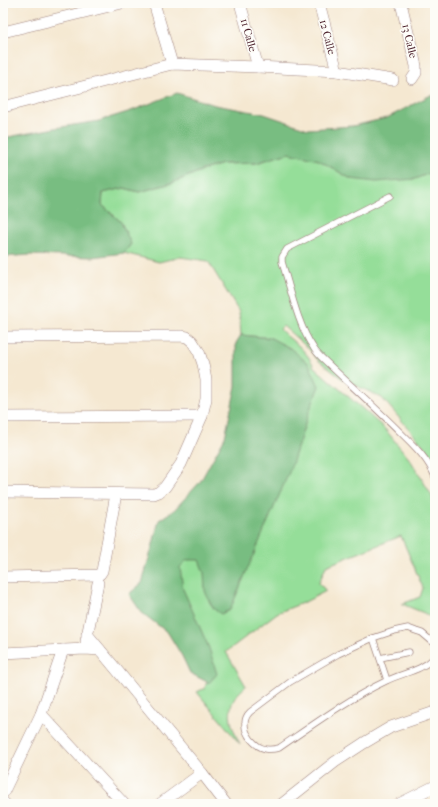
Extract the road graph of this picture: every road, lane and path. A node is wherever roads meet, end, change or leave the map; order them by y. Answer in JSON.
{"nodes":[{"id":1,"x":122,"y":3,"type":"edge"},
{"id":2,"x":154,"y":3,"type":"edge"},
{"id":3,"x":240,"y":3,"type":"edge"},
{"id":4,"x":319,"y":3,"type":"edge"},
{"id":5,"x":401,"y":3,"type":"edge"},
{"id":6,"x":3,"y":32,"type":"edge"},
{"id":7,"x":172,"y":64,"type":"junction"},
{"id":8,"x":258,"y":67,"type":"junction"},
{"id":9,"x":337,"y":72,"type":"junction"},
{"id":10,"x":412,"y":79,"type":"dead end"},
{"id":11,"x":393,"y":80,"type":"dead end"},
{"id":12,"x":3,"y":107,"type":"edge"},
{"id":13,"x":390,"y":196,"type":"dead end"},
{"id":14,"x":3,"y":337,"type":"edge"},
{"id":15,"x":202,"y":416,"type":"junction"},
{"id":16,"x":3,"y":417,"type":"edge"},
{"id":17,"x":435,"y":477,"type":"edge"},
{"id":18,"x":3,"y":492,"type":"edge"},
{"id":19,"x":116,"y":494,"type":"junction"},
{"id":20,"x":3,"y":577,"type":"edge"},
{"id":21,"x":98,"y":583,"type":"dead end"},
{"id":22,"x":87,"y":634,"type":"junction"},
{"id":23,"x":374,"y":638,"type":"junction"},
{"id":24,"x":435,"y":644,"type":"edge"},
{"id":25,"x":85,"y":649,"type":"junction"},
{"id":26,"x":63,"y":650,"type":"junction"},
{"id":27,"x":100,"y":650,"type":"junction"},
{"id":28,"x":409,"y":652,"type":"dead end"},
{"id":29,"x":3,"y":653,"type":"edge"},
{"id":30,"x":435,"y":657,"type":"edge"},
{"id":31,"x":380,"y":658,"type":"junction"},
{"id":32,"x":387,"y":680,"type":"junction"},
{"id":33,"x":435,"y":712,"type":"edge"},
{"id":34,"x":41,"y":714,"type":"junction"},
{"id":35,"x":202,"y":774,"type":"junction"},
{"id":36,"x":435,"y":786,"type":"edge"},
{"id":37,"x":3,"y":793,"type":"edge"},
{"id":38,"x":124,"y":804,"type":"edge"},
{"id":39,"x":160,"y":804,"type":"edge"},
{"id":40,"x":226,"y":804,"type":"edge"},
{"id":41,"x":282,"y":804,"type":"edge"},
{"id":42,"x":399,"y":804,"type":"edge"}],
"edges":[{"from":1,"to":6,"type":"street"},
{"from":2,"to":7,"type":"street"},
{"from":3,"to":8,"type":"street","name":"11 Calle"},
{"from":4,"to":9,"type":"street","name":"12 Calle"},
{"from":5,"to":10,"type":"street","name":"13 Calle"},
{"from":7,"to":8,"type":"street"},
{"from":7,"to":12,"type":"street"},
{"from":8,"to":9,"type":"street"},
{"from":9,"to":11,"type":"street"},
{"from":13,"to":17,"type":"lane"},
{"from":14,"to":15,"type":"street"},
{"from":15,"to":16,"type":"street"},
{"from":15,"to":19,"type":"street"},
{"from":18,"to":19,"type":"street"},
{"from":19,"to":20,"type":"street"},
{"from":21,"to":22,"type":"street"},
{"from":22,"to":25,"type":"street"},
{"from":22,"to":27,"type":"street"},
{"from":23,"to":24,"type":"lane"},
{"from":23,"to":31,"type":"lane"},
{"from":23,"to":32,"type":"lane"},
{"from":25,"to":26,"type":"street"},
{"from":25,"to":27,"type":"street"},
{"from":26,"to":29,"type":"street"},
{"from":26,"to":34,"type":"street"},
{"from":27,"to":35,"type":"street"},
{"from":28,"to":31,"type":"lane"},
{"from":30,"to":32,"type":"lane"},
{"from":31,"to":32,"type":"lane"},
{"from":33,"to":41,"type":"street"},
{"from":34,"to":37,"type":"street"},
{"from":34,"to":38,"type":"street"},
{"from":35,"to":39,"type":"street"},
{"from":35,"to":40,"type":"street"},
{"from":36,"to":42,"type":"street"}]}
